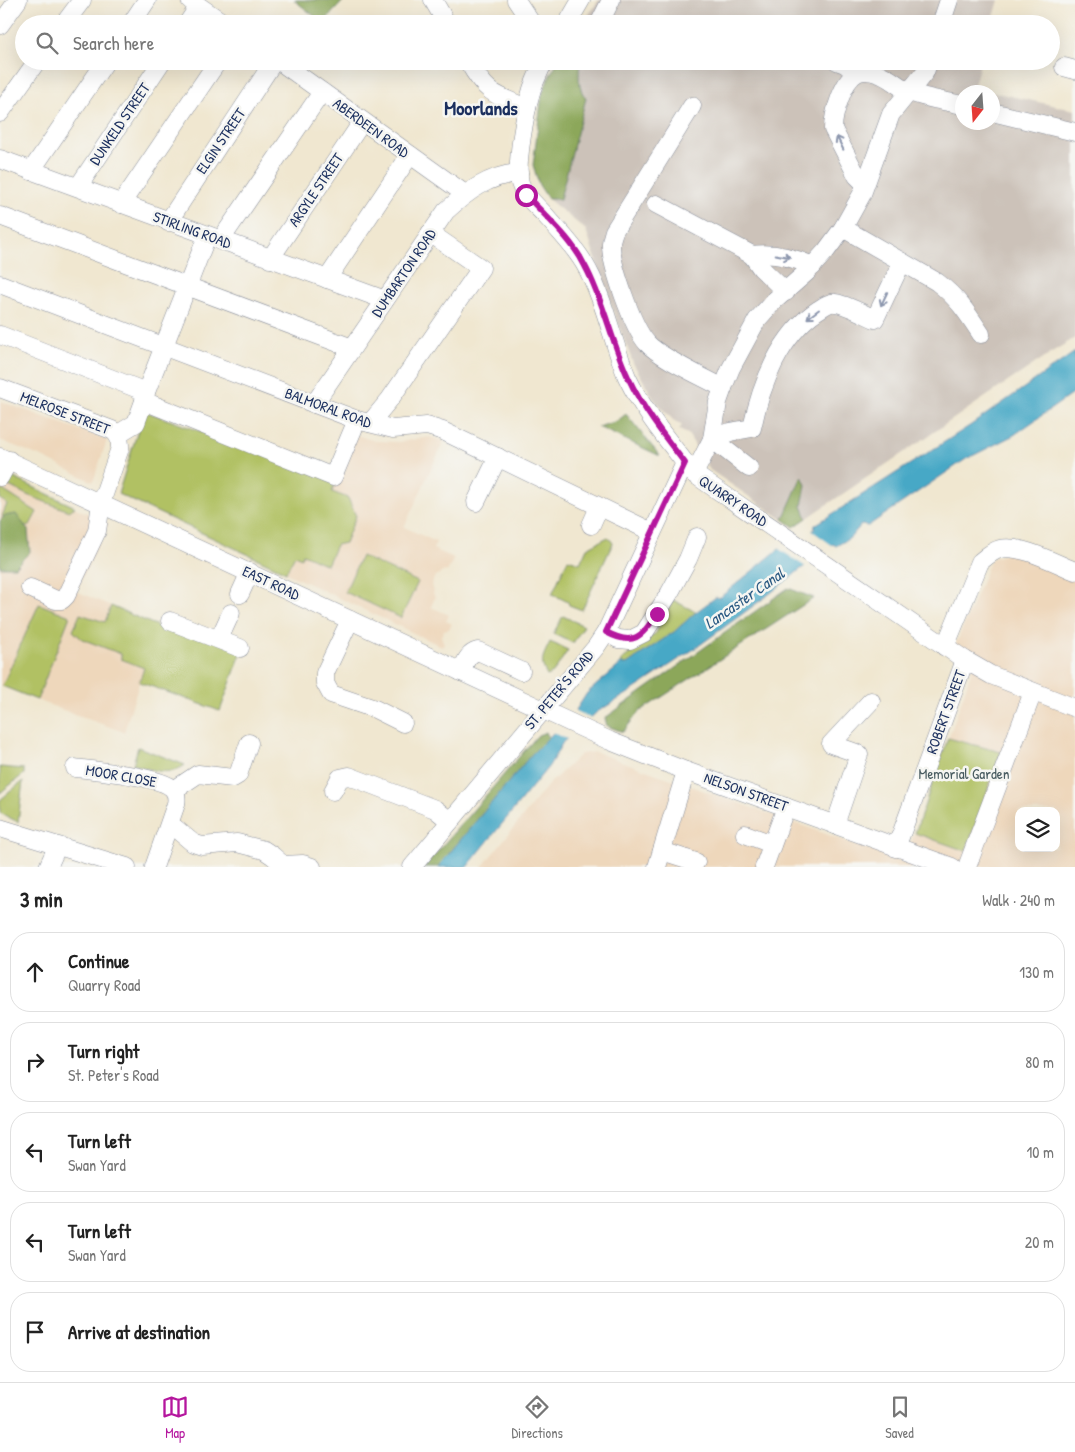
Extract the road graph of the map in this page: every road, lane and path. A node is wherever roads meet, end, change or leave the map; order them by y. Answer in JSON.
{"nodes":[{"id":1,"x":18,"y":0,"type":"edge"},
{"id":2,"x":82,"y":0,"type":"edge"},
{"id":3,"x":147,"y":0,"type":"edge"},
{"id":4,"x":433,"y":0,"type":"edge"},
{"id":5,"x":516,"y":0,"type":"edge"},
{"id":6,"x":581,"y":0,"type":"edge"},
{"id":7,"x":611,"y":0,"type":"edge"},
{"id":8,"x":948,"y":0,"type":"edge"},
{"id":9,"x":195,"y":3,"type":"edge"},
{"id":10,"x":71,"y":15,"type":"edge"},
{"id":11,"x":137,"y":15,"type":"edge"},
{"id":12,"x":190,"y":15,"type":"edge"},
{"id":13,"x":212,"y":15,"type":"edge"},
{"id":14,"x":442,"y":15,"type":"edge"},
{"id":15,"x":526,"y":15,"type":"edge"},
{"id":16,"x":572,"y":15,"type":"edge"},
{"id":17,"x":604,"y":15,"type":"edge"},
{"id":18,"x":944,"y":15,"type":"edge"},
{"id":19,"x":0,"y":25,"type":"edge"},
{"id":20,"x":31,"y":70,"type":"edge"},
{"id":21,"x":100,"y":70,"type":"edge"},
{"id":22,"x":156,"y":70,"type":"edge"},
{"id":23,"x":212,"y":70,"type":"edge"},
{"id":24,"x":268,"y":70,"type":"edge"},
{"id":25,"x":291,"y":70,"type":"edge"},
{"id":26,"x":474,"y":70,"type":"edge"},
{"id":27,"x":540,"y":70,"type":"edge"},
{"id":28,"x":852,"y":70,"type":"edge"},
{"id":29,"x":926,"y":70,"type":"edge"},
{"id":30,"x":856,"y":73,"type":"junction"},
{"id":31,"x":322,"y":92,"type":"junction"},
{"id":32,"x":910,"y":92,"type":"junction"},
{"id":33,"x":955,"y":103,"type":"edge"},
{"id":34,"x":692,"y":106,"type":"dead end"},
{"id":35,"x":527,"y":108,"type":"junction"},
{"id":36,"x":0,"y":113,"type":"edge"},
{"id":37,"x":1000,"y":114,"type":"edge"},
{"id":38,"x":362,"y":122,"type":"junction"},
{"id":39,"x":1075,"y":132,"type":"edge"},
{"id":40,"x":410,"y":155,"type":"junction"},
{"id":41,"x":0,"y":159,"type":"edge"},
{"id":42,"x":31,"y":171,"type":"junction"},
{"id":43,"x":519,"y":173,"type":"junction"},
{"id":44,"x":865,"y":184,"type":"junction"},
{"id":45,"x":78,"y":187,"type":"junction"},
{"id":46,"x":465,"y":194,"type":"junction"},
{"id":47,"x":121,"y":204,"type":"junction"},
{"id":48,"x":656,"y":204,"type":"dead end"},
{"id":49,"x":0,"y":216,"type":"edge"},
{"id":50,"x":168,"y":222,"type":"junction"},
{"id":51,"x":843,"y":228,"type":"junction"},
{"id":52,"x":430,"y":233,"type":"junction"},
{"id":53,"x":214,"y":239,"type":"junction"},
{"id":54,"x":752,"y":255,"type":"junction"},
{"id":55,"x":270,"y":259,"type":"junction"},
{"id":56,"x":902,"y":262,"type":"junction"},
{"id":57,"x":813,"y":266,"type":"junction"},
{"id":58,"x":327,"y":279,"type":"junction"},
{"id":59,"x":0,"y":284,"type":"edge"},
{"id":60,"x":186,"y":286,"type":"junction"},
{"id":61,"x":786,"y":292,"type":"junction"},
{"id":62,"x":385,"y":300,"type":"junction"},
{"id":63,"x":981,"y":334,"type":"dead end"},
{"id":64,"x":0,"y":335,"type":"edge"},
{"id":65,"x":163,"y":347,"type":"junction"},
{"id":66,"x":352,"y":348,"type":"junction"},
{"id":67,"x":0,"y":388,"type":"edge"},
{"id":68,"x":723,"y":388,"type":"junction"},
{"id":69,"x":145,"y":397,"type":"junction"},
{"id":70,"x":314,"y":404,"type":"junction"},
{"id":71,"x":364,"y":422,"type":"junction"},
{"id":72,"x":118,"y":434,"type":"junction"},
{"id":73,"x":712,"y":439,"type":"junction"},
{"id":74,"x":498,"y":457,"type":"junction"},
{"id":75,"x":4,"y":458,"type":"edge"},
{"id":76,"x":689,"y":468,"type":"junction"},
{"id":77,"x":749,"y":468,"type":"dead end"},
{"id":78,"x":0,"y":477,"type":"edge"},
{"id":79,"x":476,"y":502,"type":"dead end"},
{"id":80,"x":101,"y":503,"type":"junction"},
{"id":81,"x":599,"y":507,"type":"junction"},
{"id":82,"x":591,"y":524,"type":"dead end"},
{"id":83,"x":652,"y":532,"type":"junction"},
{"id":84,"x":697,"y":537,"type":"dead end"},
{"id":85,"x":1075,"y":570,"type":"edge"},
{"id":86,"x":250,"y":572,"type":"junction"},
{"id":87,"x":30,"y":588,"type":"dead end"},
{"id":88,"x":240,"y":594,"type":"dead end"},
{"id":89,"x":231,"y":613,"type":"dead end"},
{"id":90,"x":350,"y":620,"type":"junction"},
{"id":91,"x":170,"y":621,"type":"dead end"},
{"id":92,"x":606,"y":632,"type":"junction"},
{"id":93,"x":219,"y":639,"type":"junction"},
{"id":94,"x":946,"y":647,"type":"junction"},
{"id":95,"x":240,"y":648,"type":"dead end"},
{"id":96,"x":965,"y":660,"type":"junction"},
{"id":97,"x":521,"y":671,"type":"dead end"},
{"id":98,"x":462,"y":672,"type":"junction"},
{"id":99,"x":1033,"y":692,"type":"junction"},
{"id":100,"x":871,"y":701,"type":"dead end"},
{"id":101,"x":1075,"y":708,"type":"edge"},
{"id":102,"x":542,"y":711,"type":"junction"},
{"id":103,"x":403,"y":723,"type":"dead end"},
{"id":104,"x":249,"y":742,"type":"dead end"},
{"id":105,"x":75,"y":768,"type":"dead end"},
{"id":106,"x":686,"y":771,"type":"junction"},
{"id":107,"x":174,"y":790,"type":"junction"},
{"id":108,"x":333,"y":791,"type":"dead end"},
{"id":109,"x":786,"y":807,"type":"junction"},
{"id":110,"x":450,"y":822,"type":"junction"},
{"id":111,"x":835,"y":825,"type":"junction"},
{"id":112,"x":169,"y":826,"type":"junction"},
{"id":113,"x":0,"y":828,"type":"edge"},
{"id":114,"x":745,"y":834,"type":"dead end"},
{"id":115,"x":772,"y":844,"type":"junction"},
{"id":116,"x":57,"y":847,"type":"junction"},
{"id":117,"x":896,"y":848,"type":"junction"},
{"id":118,"x":660,"y":859,"type":"edge"},
{"id":119,"x":696,"y":862,"type":"dead end"},
{"id":120,"x":282,"y":866,"type":"edge"},
{"id":121,"x":48,"y":867,"type":"edge"},
{"id":122,"x":127,"y":867,"type":"edge"},
{"id":123,"x":154,"y":867,"type":"edge"},
{"id":124,"x":312,"y":867,"type":"edge"},
{"id":125,"x":412,"y":867,"type":"edge"},
{"id":126,"x":764,"y":867,"type":"edge"},
{"id":127,"x":952,"y":867,"type":"edge"},
{"id":128,"x":967,"y":867,"type":"edge"}],
"edges":[{"from":1,"to":19,"type":"street"},
{"from":2,"to":10,"type":"street"},
{"from":3,"to":11,"type":"street"},
{"from":4,"to":14,"type":"street"},
{"from":5,"to":15,"type":"street"},
{"from":6,"to":16,"type":"street"},
{"from":7,"to":17,"type":"street"},
{"from":8,"to":18,"type":"street"},
{"from":9,"to":12,"type":"street"},
{"from":9,"to":13,"type":"street"},
{"from":20,"to":36,"type":"street"},
{"from":21,"to":42,"type":"street"},
{"from":22,"to":45,"type":"street","name":"DUNKELD STREET"},
{"from":23,"to":47,"type":"street"},
{"from":24,"to":50,"type":"street","name":"ELGIN STREET"},
{"from":25,"to":31,"type":"street","name":"ABERDEEN ROAD"},
{"from":26,"to":35,"type":"street"},
{"from":27,"to":35,"type":"street"},
{"from":28,"to":30,"type":"street"},
{"from":29,"to":32,"type":"street","name":"ST. PETER'S ROAD"},
{"from":30,"to":32,"type":"street"},
{"from":44,"to":30,"type":"street","one_way":true},
{"from":31,"to":38,"type":"street","name":"ABERDEEN ROAD"},
{"from":31,"to":53,"type":"street"},
{"from":32,"to":33,"type":"street"},
{"from":32,"to":44,"type":"street","name":"ST. PETER'S ROAD"},
{"from":34,"to":68,"type":"street"},
{"from":35,"to":43,"type":"street"},
{"from":37,"to":39,"type":"street"},
{"from":38,"to":40,"type":"street","name":"ABERDEEN ROAD"},
{"from":38,"to":55,"type":"street","name":"ARGYLE STREET"},
{"from":40,"to":46,"type":"street","name":"ABERDEEN ROAD"},
{"from":40,"to":58,"type":"street"},
{"from":41,"to":42,"type":"street","name":"STIRLING ROAD"},
{"from":42,"to":45,"type":"street","name":"STIRLING ROAD"},
{"from":43,"to":46,"type":"street","name":"DUMBARTON ROAD"},
{"from":43,"to":76,"type":"street","name":"QUARRY ROAD"},
{"from":44,"to":51,"type":"street","name":"ST. PETER'S ROAD"},
{"from":45,"to":47,"type":"street","name":"STIRLING ROAD"},
{"from":46,"to":52,"type":"street","name":"DUMBARTON ROAD"},
{"from":47,"to":50,"type":"street","name":"STIRLING ROAD"},
{"from":48,"to":54,"type":"street"},
{"from":49,"to":60,"type":"street"},
{"from":50,"to":53,"type":"street","name":"STIRLING ROAD"},
{"from":51,"to":56,"type":"street"},
{"from":51,"to":57,"type":"street","name":"ST. PETER'S ROAD"},
{"from":52,"to":62,"type":"street","name":"DUMBARTON ROAD"},
{"from":52,"to":71,"type":"street"},
{"from":53,"to":55,"type":"street","name":"STIRLING ROAD"},
{"from":53,"to":60,"type":"street"},
{"from":54,"to":57,"type":"street","one_way":true},
{"from":54,"to":61,"type":"street"},
{"from":55,"to":58,"type":"street","name":"STIRLING ROAD"},
{"from":56,"to":63,"type":"street"},
{"from":56,"to":73,"type":"street","one_way":true},
{"from":57,"to":61,"type":"street","name":"ST. PETER'S ROAD"},
{"from":58,"to":62,"type":"street","name":"STIRLING ROAD"},
{"from":59,"to":65,"type":"street","name":"BALMORAL ROAD"},
{"from":60,"to":65,"type":"street"},
{"from":60,"to":66,"type":"street"},
{"from":61,"to":68,"type":"street","name":"ST. PETER'S ROAD"},
{"from":62,"to":66,"type":"street","name":"DUMBARTON ROAD"},
{"from":64,"to":69,"type":"street"},
{"from":65,"to":69,"type":"street"},
{"from":65,"to":70,"type":"street","name":"BALMORAL ROAD"},
{"from":66,"to":70,"type":"street","name":"DUMBARTON ROAD"},
{"from":67,"to":72,"type":"street","name":"MELROSE STREET"},
{"from":68,"to":73,"type":"street","name":"ST. PETER'S ROAD"},
{"from":69,"to":71,"type":"street"},
{"from":69,"to":72,"type":"street"},
{"from":70,"to":71,"type":"street","name":"BALMORAL ROAD"},
{"from":71,"to":74,"type":"street","name":"BALMORAL ROAD"},
{"from":72,"to":80,"type":"street","name":"MELROSE STREET"},
{"from":73,"to":76,"type":"street","name":"ST. PETER'S ROAD"},
{"from":73,"to":77,"type":"street"},
{"from":74,"to":79,"type":"street"},
{"from":74,"to":81,"type":"street","name":"BALMORAL ROAD"},
{"from":75,"to":78,"type":"street"},
{"from":75,"to":80,"type":"street","name":"EAST ROAD"},
{"from":76,"to":83,"type":"street","name":"ST. PETER'S ROAD"},
{"from":76,"to":94,"type":"street","name":"QUARRY ROAD"},
{"from":80,"to":86,"type":"street","name":"EAST ROAD"},
{"from":80,"to":87,"type":"street","name":"MELROSE STREET"},
{"from":81,"to":82,"type":"street"},
{"from":81,"to":83,"type":"street","name":"BALMORAL ROAD"},
{"from":83,"to":92,"type":"street","name":"ST. PETER'S ROAD"},
{"from":84,"to":92,"type":"street"},
{"from":85,"to":94,"type":"street"},
{"from":86,"to":88,"type":"street"},
{"from":86,"to":90,"type":"street","name":"EAST ROAD"},
{"from":89,"to":93,"type":"street"},
{"from":90,"to":98,"type":"street","name":"EAST ROAD"},
{"from":90,"to":103,"type":"street"},
{"from":91,"to":93,"type":"street"},
{"from":92,"to":102,"type":"street","name":"ST. PETER'S ROAD"},
{"from":93,"to":95,"type":"street"},
{"from":94,"to":96,"type":"street","name":"QUARRY ROAD"},
{"from":96,"to":99,"type":"street","name":"QUARRY ROAD"},
{"from":96,"to":117,"type":"street","name":"ROBERT STREET"},
{"from":97,"to":98,"type":"street"},
{"from":98,"to":102,"type":"street","name":"EAST ROAD"},
{"from":99,"to":101,"type":"street","name":"QUARRY ROAD"},
{"from":99,"to":128,"type":"street"},
{"from":100,"to":111,"type":"street"},
{"from":102,"to":106,"type":"street","name":"NELSON STREET"},
{"from":102,"to":110,"type":"street","name":"ST. PETER'S ROAD"},
{"from":104,"to":107,"type":"street"},
{"from":105,"to":107,"type":"street","name":"MOOR CLOSE"},
{"from":106,"to":109,"type":"street","name":"NELSON STREET"},
{"from":106,"to":118,"type":"street"},
{"from":107,"to":112,"type":"street","name":"MOOR CLOSE"},
{"from":108,"to":110,"type":"street"},
{"from":109,"to":111,"type":"street","name":"NELSON STREET"},
{"from":109,"to":115,"type":"street"},
{"from":110,"to":125,"type":"street","name":"ST. PETER'S ROAD"},
{"from":111,"to":117,"type":"street","name":"NELSON STREET"},
{"from":112,"to":120,"type":"street"},
{"from":112,"to":123,"type":"street","name":"MOOR CLOSE"},
{"from":113,"to":116,"type":"street"},
{"from":114,"to":115,"type":"street"},
{"from":115,"to":126,"type":"street"},
{"from":116,"to":121,"type":"street"},
{"from":116,"to":122,"type":"street"},
{"from":117,"to":127,"type":"street","name":"NELSON STREET"},
{"from":118,"to":119,"type":"street"},
{"from":120,"to":124,"type":"street"}]}
